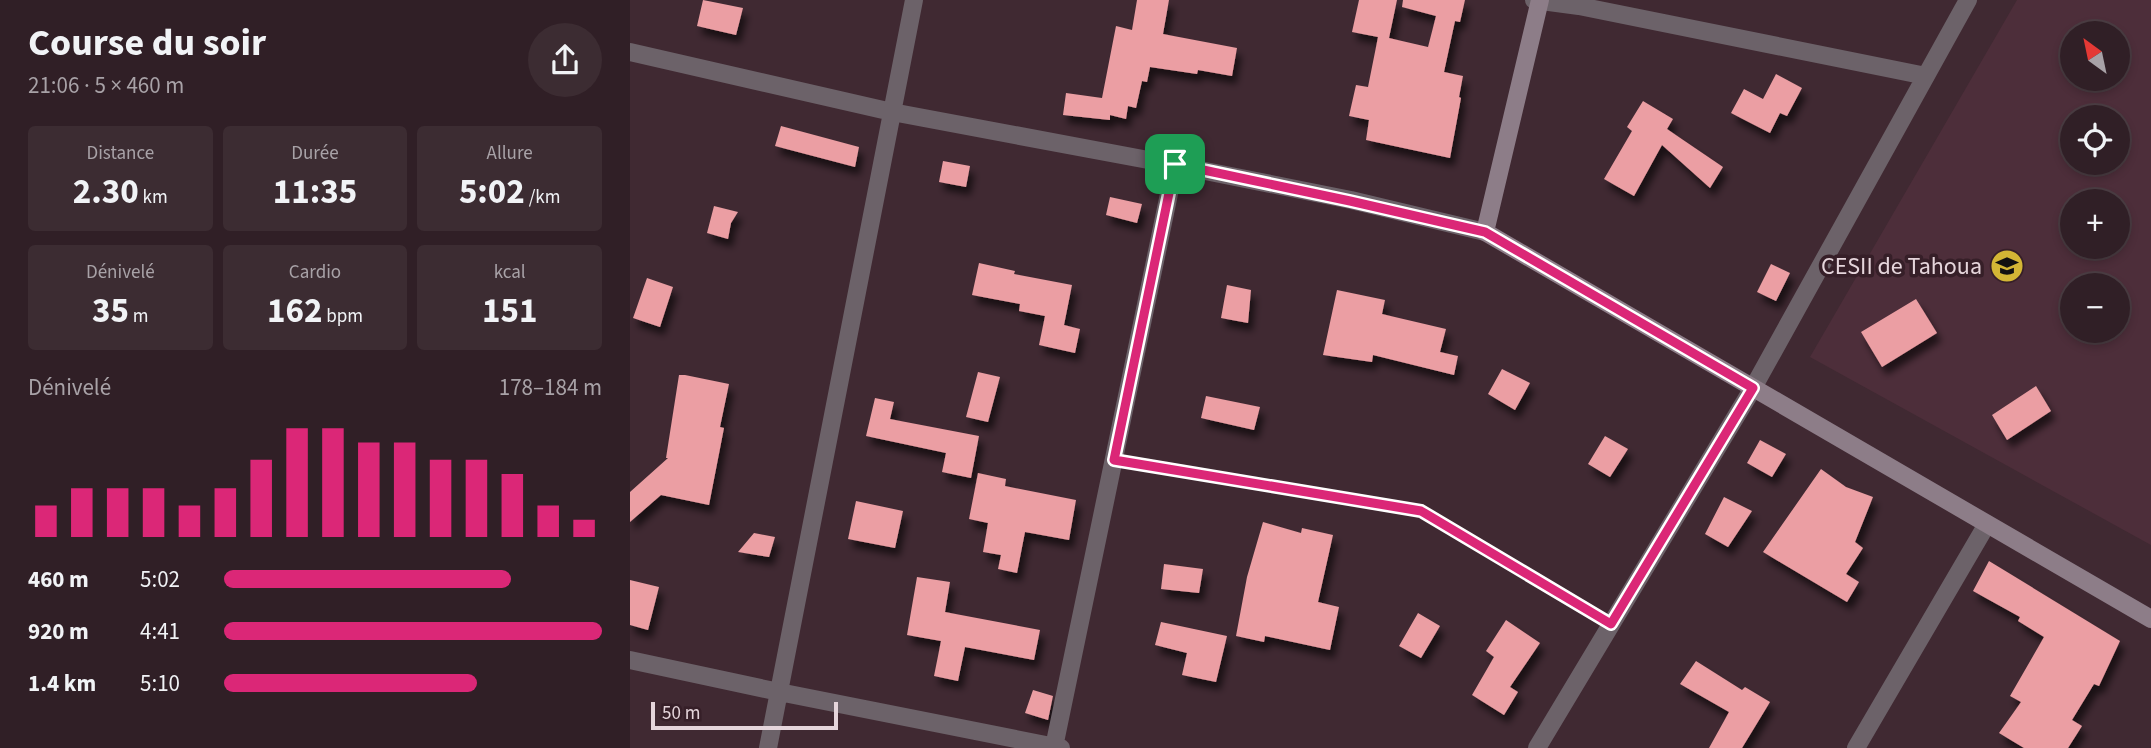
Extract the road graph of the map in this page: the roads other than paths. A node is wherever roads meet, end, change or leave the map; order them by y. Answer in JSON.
{"nodes":[{"id":1,"x":914,"y":0,"type":"edge"},
{"id":2,"x":1538,"y":0,"type":"edge"},
{"id":3,"x":1968,"y":0,"type":"edge"},
{"id":4,"x":630,"y":52,"type":"edge"},
{"id":5,"x":1926,"y":76,"type":"junction"},
{"id":6,"x":892,"y":112,"type":"junction"},
{"id":7,"x":1175,"y":164,"type":"junction"},
{"id":8,"x":1485,"y":232,"type":"junction"},
{"id":9,"x":1753,"y":388,"type":"junction"},
{"id":10,"x":1114,"y":460,"type":"junction"},
{"id":11,"x":1987,"y":524,"type":"junction"},
{"id":12,"x":2151,"y":619,"type":"edge"},
{"id":13,"x":1611,"y":624,"type":"junction"},
{"id":14,"x":630,"y":660,"type":"edge"},
{"id":15,"x":779,"y":692,"type":"junction"},
{"id":16,"x":1057,"y":747,"type":"edge"},
{"id":17,"x":768,"y":748,"type":"edge"},
{"id":18,"x":1536,"y":748,"type":"edge"},
{"id":19,"x":1856,"y":748,"type":"edge"}],
"edges":[{"from":1,"to":6,"type":"street"},
{"from":2,"to":5,"type":"street"},
{"from":2,"to":8,"type":"street"},
{"from":3,"to":5,"type":"street"},
{"from":4,"to":6,"type":"street"},
{"from":5,"to":9,"type":"street"},
{"from":6,"to":7,"type":"street"},
{"from":6,"to":15,"type":"street"},
{"from":7,"to":8,"type":"street"},
{"from":7,"to":10,"type":"street"},
{"from":8,"to":9,"type":"street"},
{"from":9,"to":11,"type":"street"},
{"from":9,"to":13,"type":"street"},
{"from":10,"to":13,"type":"lane"},
{"from":10,"to":16,"type":"street"},
{"from":11,"to":12,"type":"street"},
{"from":11,"to":19,"type":"street"},
{"from":13,"to":18,"type":"street"},
{"from":14,"to":15,"type":"street"},
{"from":15,"to":16,"type":"street"},
{"from":15,"to":17,"type":"street"}]}
